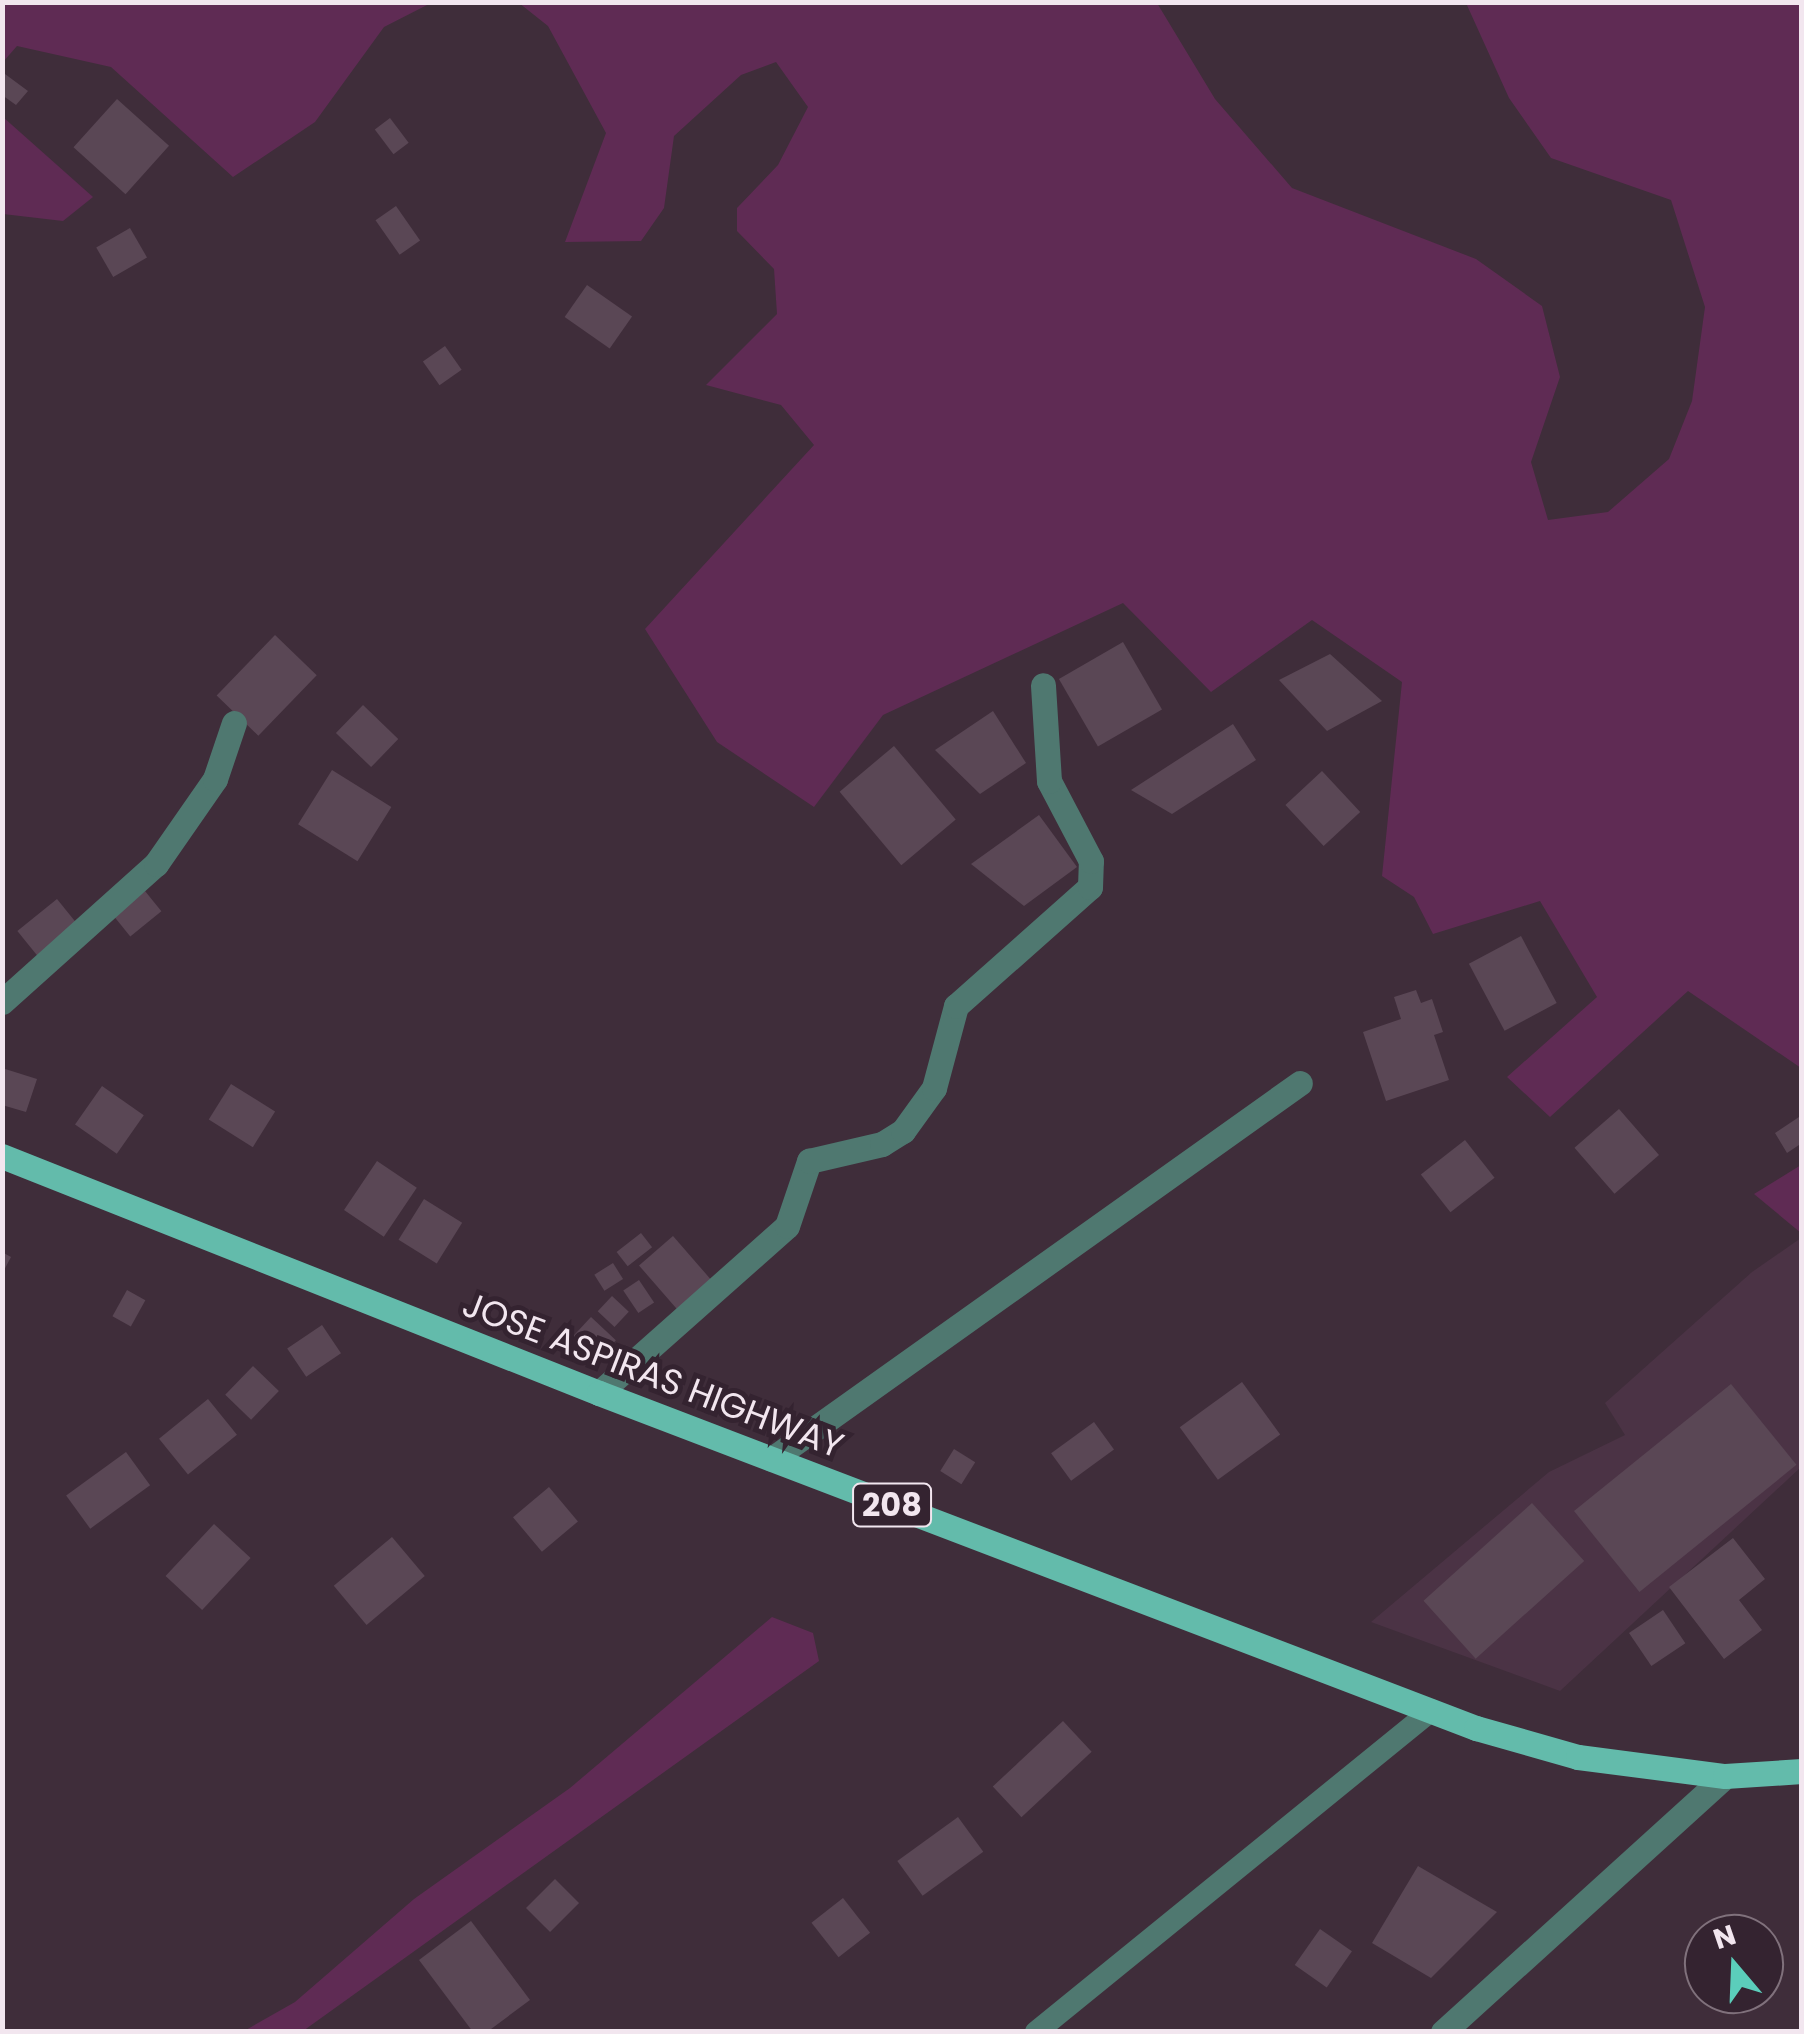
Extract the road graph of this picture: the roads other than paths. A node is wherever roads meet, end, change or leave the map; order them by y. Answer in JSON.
{"nodes":[{"id":1,"x":1043,"y":685,"type":"dead end"},
{"id":2,"x":234,"y":722,"type":"dead end"},
{"id":3,"x":2,"y":1002,"type":"edge"},
{"id":4,"x":1300,"y":1082,"type":"dead end"},
{"id":5,"x":2,"y":1156,"type":"edge"},
{"id":6,"x":599,"y":1393,"type":"junction"},
{"id":7,"x":772,"y":1459,"type":"junction"},
{"id":8,"x":1432,"y":1710,"type":"junction"},
{"id":9,"x":1802,"y":1771,"type":"edge"},
{"id":10,"x":1725,"y":1776,"type":"junction"},
{"id":11,"x":1036,"y":2032,"type":"edge"},
{"id":12,"x":1443,"y":2032,"type":"edge"}],
"edges":[{"from":1,"to":6,"type":"street"},
{"from":2,"to":3,"type":"street"},
{"from":4,"to":7,"type":"street"},
{"from":5,"to":6,"type":"main road","name":"JOSE ASPIRAS HIGHWAY","number":"208"},
{"from":6,"to":7,"type":"main road","name":"JOSE ASPIRAS HIGHWAY","number":"208"},
{"from":7,"to":8,"type":"main road","name":"JOSE ASPIRAS HIGHWAY","number":"208"},
{"from":8,"to":10,"type":"main road","name":"JOSE ASPIRAS HIGHWAY","number":"208"},
{"from":8,"to":11,"type":"lane"},
{"from":9,"to":10,"type":"main road","name":"JOSE ASPIRAS HIGHWAY","number":"208"},
{"from":10,"to":12,"type":"street"}]}
